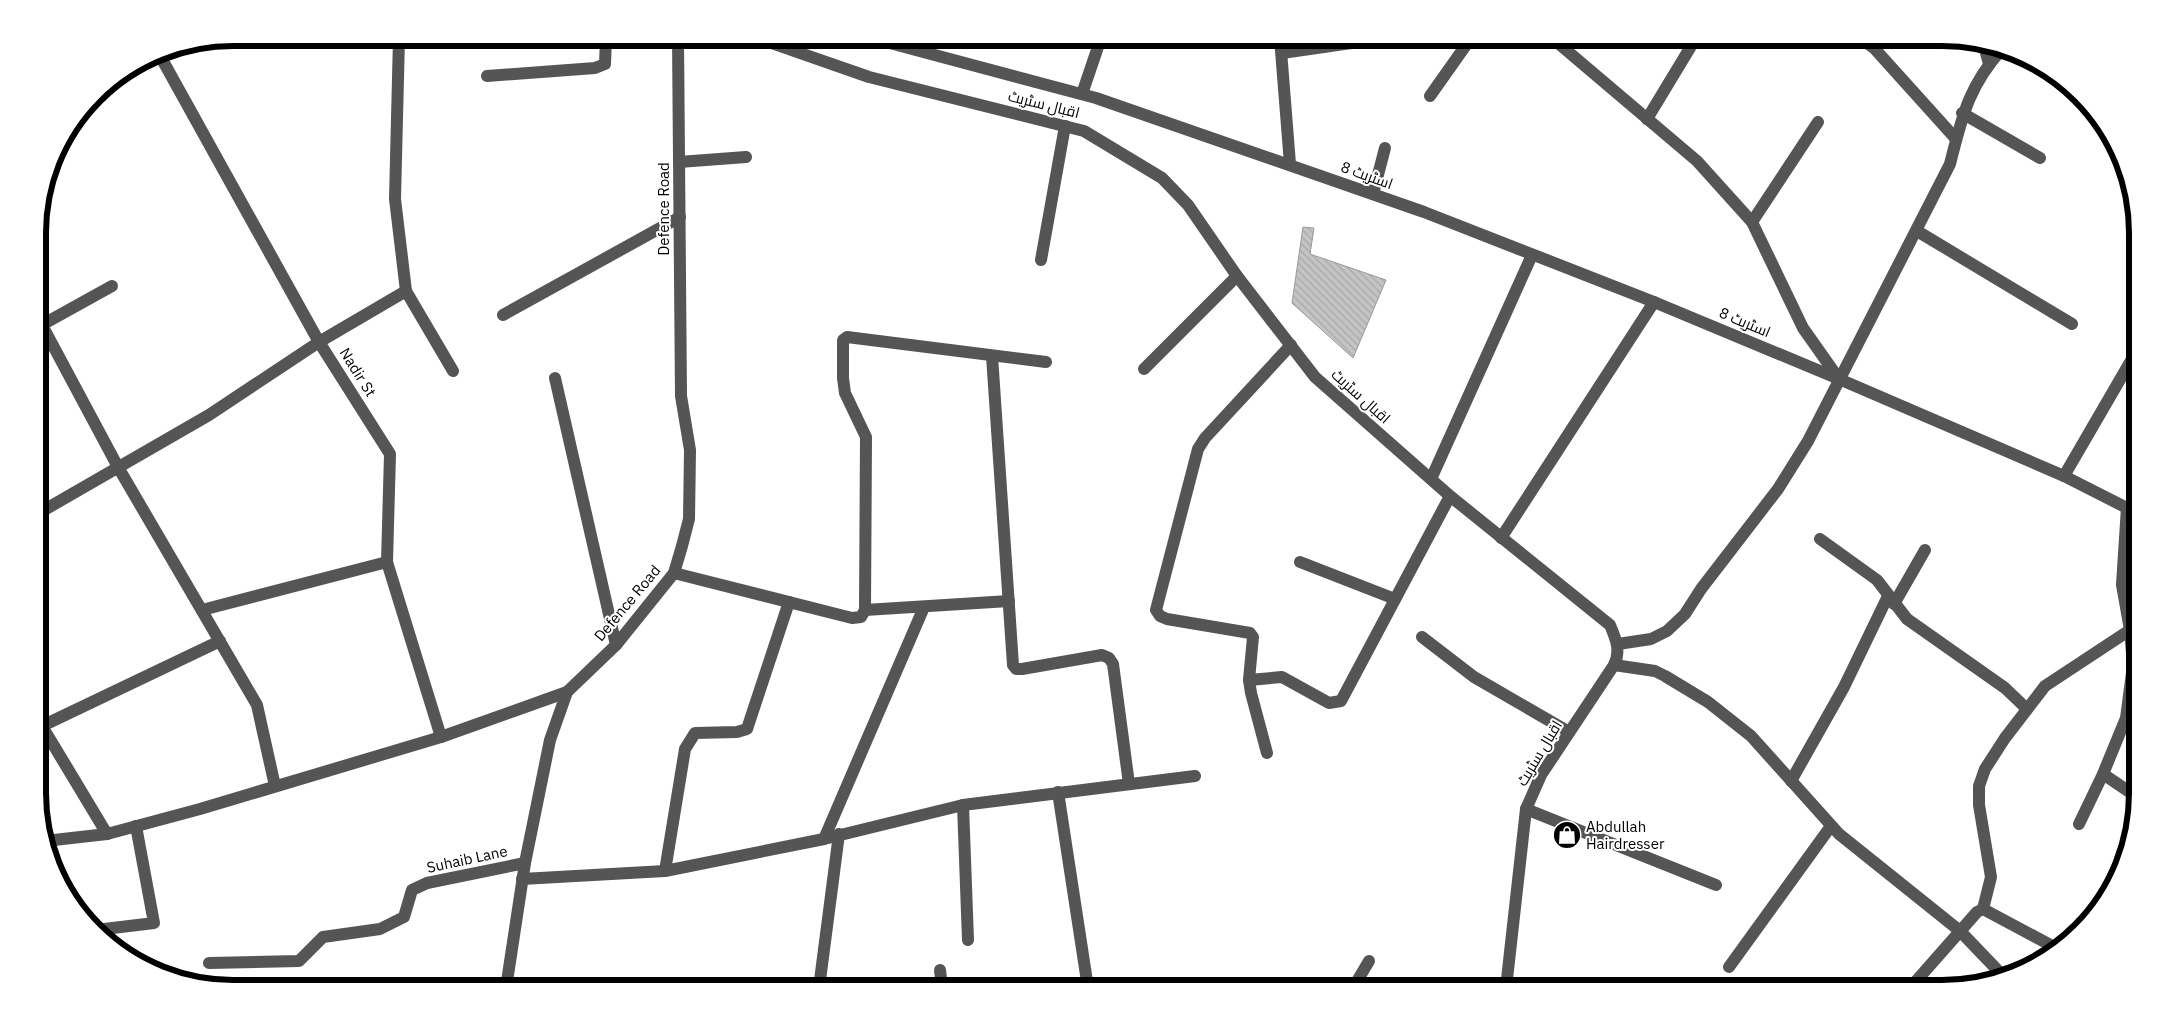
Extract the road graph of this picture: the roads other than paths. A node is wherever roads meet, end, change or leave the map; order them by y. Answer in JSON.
{"nodes":[{"id":1,"x":399,"y":46,"type":"edge"},
{"id":2,"x":606,"y":46,"type":"edge"},
{"id":3,"x":678,"y":46,"type":"edge"},
{"id":4,"x":780,"y":46,"type":"edge"},
{"id":5,"x":903,"y":46,"type":"edge"},
{"id":6,"x":1098,"y":46,"type":"edge"},
{"id":7,"x":1281,"y":46,"type":"edge"},
{"id":8,"x":1331,"y":46,"type":"edge"},
{"id":9,"x":1465,"y":46,"type":"edge"},
{"id":10,"x":1561,"y":46,"type":"edge"},
{"id":11,"x":1691,"y":46,"type":"edge"},
{"id":12,"x":1871,"y":46,"type":"edge"},
{"id":13,"x":1986,"y":52,"type":"edge"},
{"id":14,"x":1282,"y":53,"type":"junction"},
{"id":15,"x":1997,"y":55,"type":"edge"},
{"id":16,"x":162,"y":60,"type":"edge"},
{"id":17,"x":1989,"y":64,"type":"junction"},
{"id":18,"x":487,"y":76,"type":"dead end"},
{"id":19,"x":1082,"y":94,"type":"junction"},
{"id":20,"x":1430,"y":96,"type":"dead end"},
{"id":21,"x":1962,"y":113,"type":"junction"},
{"id":22,"x":1647,"y":119,"type":"junction"},
{"id":23,"x":1818,"y":122,"type":"dead end"},
{"id":24,"x":1065,"y":126,"type":"junction"},
{"id":25,"x":1956,"y":139,"type":"junction"},
{"id":26,"x":1385,"y":148,"type":"dead end"},
{"id":27,"x":746,"y":157,"type":"dead end"},
{"id":28,"x":2040,"y":158,"type":"dead end"},
{"id":29,"x":679,"y":162,"type":"junction"},
{"id":30,"x":1290,"y":164,"type":"junction"},
{"id":31,"x":1373,"y":194,"type":"junction"},
{"id":32,"x":680,"y":217,"type":"junction"},
{"id":33,"x":1752,"y":222,"type":"junction"},
{"id":34,"x":1917,"y":231,"type":"junction"},
{"id":35,"x":1532,"y":255,"type":"junction"},
{"id":36,"x":1041,"y":260,"type":"dead end"},
{"id":37,"x":1237,"y":276,"type":"junction"},
{"id":38,"x":112,"y":286,"type":"dead end"},
{"id":39,"x":406,"y":291,"type":"junction"},
{"id":40,"x":1654,"y":302,"type":"junction"},
{"id":41,"x":503,"y":315,"type":"dead end"},
{"id":42,"x":46,"y":323,"type":"edge"},
{"id":43,"x":2072,"y":324,"type":"dead end"},
{"id":44,"x":46,"y":337,"type":"edge"},
{"id":45,"x":319,"y":342,"type":"junction"},
{"id":46,"x":1291,"y":345,"type":"junction"},
{"id":47,"x":992,"y":356,"type":"junction"},
{"id":48,"x":1046,"y":362,"type":"dead end"},
{"id":49,"x":2129,"y":364,"type":"edge"},
{"id":50,"x":1144,"y":369,"type":"dead end"},
{"id":51,"x":453,"y":371,"type":"dead end"},
{"id":52,"x":555,"y":378,"type":"dead end"},
{"id":53,"x":1839,"y":379,"type":"junction"},
{"id":54,"x":118,"y":467,"type":"junction"},
{"id":55,"x":2064,"y":476,"type":"junction"},
{"id":56,"x":1431,"y":479,"type":"junction"},
{"id":57,"x":1450,"y":496,"type":"junction"},
{"id":58,"x":2129,"y":508,"type":"edge"},
{"id":59,"x":46,"y":509,"type":"edge"},
{"id":60,"x":2129,"y":532,"type":"edge"},
{"id":61,"x":1501,"y":538,"type":"junction"},
{"id":62,"x":1820,"y":539,"type":"dead end"},
{"id":63,"x":1925,"y":550,"type":"dead end"},
{"id":64,"x":387,"y":562,"type":"junction"},
{"id":65,"x":1300,"y":562,"type":"dead end"},
{"id":66,"x":674,"y":573,"type":"junction"},
{"id":67,"x":1395,"y":599,"type":"junction"},
{"id":68,"x":1891,"y":600,"type":"junction"},
{"id":69,"x":1009,"y":601,"type":"junction"},
{"id":70,"x":789,"y":602,"type":"junction"},
{"id":71,"x":924,"y":607,"type":"junction"},
{"id":72,"x":202,"y":610,"type":"junction"},
{"id":73,"x":865,"y":610,"type":"junction"},
{"id":74,"x":2129,"y":624,"type":"edge"},
{"id":75,"x":2129,"y":631,"type":"edge"},
{"id":76,"x":1422,"y":637,"type":"dead end"},
{"id":77,"x":220,"y":641,"type":"junction"},
{"id":78,"x":1618,"y":644,"type":"junction"},
{"id":79,"x":616,"y":645,"type":"junction"},
{"id":80,"x":1614,"y":666,"type":"junction"},
{"id":81,"x":1249,"y":680,"type":"junction"},
{"id":82,"x":567,"y":692,"type":"junction"},
{"id":83,"x":2129,"y":695,"type":"edge"},
{"id":84,"x":2027,"y":709,"type":"junction"},
{"id":85,"x":46,"y":721,"type":"edge"},
{"id":86,"x":1570,"y":732,"type":"junction"},
{"id":87,"x":46,"y":734,"type":"edge"},
{"id":88,"x":441,"y":737,"type":"junction"},
{"id":89,"x":1267,"y":754,"type":"dead end"},
{"id":90,"x":2103,"y":774,"type":"junction"},
{"id":91,"x":1195,"y":776,"type":"dead end"},
{"id":92,"x":1791,"y":781,"type":"junction"},
{"id":93,"x":1129,"y":784,"type":"junction"},
{"id":94,"x":275,"y":786,"type":"junction"},
{"id":95,"x":2129,"y":791,"type":"edge"},
{"id":96,"x":1058,"y":792,"type":"junction"},
{"id":97,"x":963,"y":805,"type":"junction"},
{"id":98,"x":1526,"y":809,"type":"junction"},
{"id":99,"x":2079,"y":824,"type":"dead end"},
{"id":100,"x":136,"y":826,"type":"junction"},
{"id":101,"x":1831,"y":826,"type":"junction"},
{"id":102,"x":108,"y":834,"type":"junction"},
{"id":103,"x":839,"y":834,"type":"junction"},
{"id":104,"x":824,"y":839,"type":"junction"},
{"id":105,"x":53,"y":840,"type":"edge"},
{"id":106,"x":525,"y":863,"type":"junction"},
{"id":107,"x":665,"y":871,"type":"junction"},
{"id":108,"x":522,"y":879,"type":"junction"},
{"id":109,"x":1716,"y":885,"type":"dead end"},
{"id":110,"x":1983,"y":908,"type":"junction"},
{"id":111,"x":105,"y":929,"type":"edge"},
{"id":112,"x":1960,"y":931,"type":"junction"},
{"id":113,"x":968,"y":940,"type":"dead end"},
{"id":114,"x":2050,"y":945,"type":"edge"},
{"id":115,"x":1369,"y":961,"type":"dead end"},
{"id":116,"x":209,"y":963,"type":"dead end"},
{"id":117,"x":1729,"y":967,"type":"dead end"},
{"id":118,"x":940,"y":970,"type":"dead end"},
{"id":119,"x":1998,"y":971,"type":"edge"},
{"id":120,"x":507,"y":980,"type":"edge"},
{"id":121,"x":820,"y":980,"type":"edge"},
{"id":122,"x":941,"y":980,"type":"edge"},
{"id":123,"x":1087,"y":980,"type":"edge"},
{"id":124,"x":1358,"y":980,"type":"edge"},
{"id":125,"x":1507,"y":980,"type":"edge"},
{"id":126,"x":1917,"y":980,"type":"edge"}],
"edges":[{"from":1,"to":39,"type":"street"},
{"from":2,"to":18,"type":"street"},
{"from":3,"to":29,"type":"street","name":"Defence Road"},
{"from":4,"to":24,"type":"street","name":"اقبال سٹریٹ"},
{"from":5,"to":19,"type":"street","name":"اسٹریٹ 8"},
{"from":6,"to":19,"type":"street"},
{"from":7,"to":14,"type":"street"},
{"from":8,"to":14,"type":"street"},
{"from":9,"to":20,"type":"street"},
{"from":10,"to":22,"type":"street"},
{"from":11,"to":22,"type":"street"},
{"from":12,"to":25,"type":"street"},
{"from":13,"to":17,"type":"street"},
{"from":14,"to":30,"type":"street"},
{"from":15,"to":17,"type":"street"},
{"from":16,"to":45,"type":"street","name":"Nadir St"},
{"from":17,"to":21,"type":"street"},
{"from":19,"to":30,"type":"street","name":"اسٹریٹ 8"},
{"from":21,"to":25,"type":"street"},
{"from":21,"to":28,"type":"street"},
{"from":22,"to":33,"type":"street"},
{"from":23,"to":33,"type":"street"},
{"from":24,"to":36,"type":"street"},
{"from":24,"to":37,"type":"street","name":"اقبال سٹریٹ"},
{"from":25,"to":34,"type":"street"},
{"from":26,"to":31,"type":"street"},
{"from":27,"to":29,"type":"street"},
{"from":29,"to":32,"type":"street","name":"Defence Road"},
{"from":30,"to":31,"type":"street","name":"اسٹریٹ 8"},
{"from":31,"to":35,"type":"street","name":"اسٹریٹ 8"},
{"from":32,"to":41,"type":"street"},
{"from":32,"to":66,"type":"street","name":"Defence Road"},
{"from":33,"to":53,"type":"street"},
{"from":34,"to":43,"type":"street"},
{"from":34,"to":53,"type":"street"},
{"from":35,"to":40,"type":"street","name":"اسٹریٹ 8"},
{"from":35,"to":56,"type":"street"},
{"from":37,"to":46,"type":"street","name":"اقبال سٹریٹ"},
{"from":37,"to":50,"type":"street"},
{"from":38,"to":42,"type":"street"},
{"from":39,"to":45,"type":"street"},
{"from":39,"to":51,"type":"street"},
{"from":40,"to":53,"type":"street","name":"اسٹریٹ 8"},
{"from":40,"to":61,"type":"street"},
{"from":44,"to":54,"type":"street"},
{"from":45,"to":54,"type":"street"},
{"from":45,"to":64,"type":"street","name":"Nadir St"},
{"from":46,"to":56,"type":"street","name":"اقبال سٹریٹ"},
{"from":46,"to":81,"type":"street"},
{"from":47,"to":48,"type":"street"},
{"from":47,"to":69,"type":"street"},
{"from":47,"to":73,"type":"street"},
{"from":49,"to":55,"type":"street"},
{"from":52,"to":79,"type":"street"},
{"from":53,"to":55,"type":"street","name":"اسٹریٹ 8"},
{"from":53,"to":78,"type":"street"},
{"from":54,"to":59,"type":"street"},
{"from":54,"to":72,"type":"street"},
{"from":55,"to":58,"type":"street","name":"اسٹریٹ 8"},
{"from":56,"to":57,"type":"street","name":"اقبال سٹریٹ"},
{"from":57,"to":61,"type":"street","name":"اقبال سٹریٹ"},
{"from":57,"to":67,"type":"street"},
{"from":60,"to":74,"type":"street"},
{"from":61,"to":78,"type":"street","name":"اقبال سٹریٹ"},
{"from":62,"to":68,"type":"street"},
{"from":63,"to":68,"type":"street"},
{"from":64,"to":72,"type":"street"},
{"from":64,"to":88,"type":"street","name":"Nadir St"},
{"from":65,"to":67,"type":"street"},
{"from":66,"to":70,"type":"street"},
{"from":66,"to":79,"type":"street","name":"Defence Road"},
{"from":67,"to":81,"type":"street"},
{"from":68,"to":84,"type":"street"},
{"from":68,"to":92,"type":"street"},
{"from":69,"to":71,"type":"street"},
{"from":69,"to":93,"type":"street"},
{"from":70,"to":73,"type":"street"},
{"from":70,"to":107,"type":"street"},
{"from":71,"to":73,"type":"street"},
{"from":71,"to":104,"type":"street"},
{"from":72,"to":77,"type":"street"},
{"from":75,"to":84,"type":"street"},
{"from":76,"to":86,"type":"street"},
{"from":77,"to":85,"type":"street"},
{"from":77,"to":94,"type":"street"},
{"from":78,"to":80,"type":"street","name":"اقبال سٹریٹ"},
{"from":79,"to":82,"type":"street","name":"Defence Road"},
{"from":80,"to":86,"type":"street","name":"اقبال سٹریٹ"},
{"from":80,"to":92,"type":"street"},
{"from":81,"to":89,"type":"street"},
{"from":82,"to":88,"type":"street"},
{"from":82,"to":106,"type":"street","name":"Defence Road"},
{"from":83,"to":90,"type":"street"},
{"from":84,"to":110,"type":"street"},
{"from":86,"to":98,"type":"street","name":"اقبال سٹریٹ"},
{"from":87,"to":102,"type":"street"},
{"from":88,"to":94,"type":"street"},
{"from":90,"to":95,"type":"street"},
{"from":90,"to":99,"type":"street"},
{"from":91,"to":93,"type":"street"},
{"from":92,"to":101,"type":"street"},
{"from":93,"to":96,"type":"street"},
{"from":94,"to":100,"type":"street"},
{"from":96,"to":97,"type":"street"},
{"from":96,"to":123,"type":"street"},
{"from":97,"to":103,"type":"street"},
{"from":97,"to":113,"type":"street"},
{"from":98,"to":109,"type":"street"},
{"from":98,"to":125,"type":"street","name":"اقبال سٹریٹ"},
{"from":100,"to":102,"type":"street"},
{"from":100,"to":111,"type":"street"},
{"from":101,"to":112,"type":"street"},
{"from":101,"to":117,"type":"street"},
{"from":102,"to":105,"type":"street"},
{"from":103,"to":104,"type":"street"},
{"from":103,"to":121,"type":"street"},
{"from":104,"to":107,"type":"street"},
{"from":106,"to":108,"type":"street","name":"Defence Road"},
{"from":106,"to":116,"type":"street","name":"Suhaib Lane"},
{"from":107,"to":108,"type":"street"},
{"from":108,"to":120,"type":"street","name":"Defence Road"},
{"from":110,"to":112,"type":"street"},
{"from":110,"to":114,"type":"street"},
{"from":112,"to":119,"type":"street"},
{"from":112,"to":126,"type":"street"},
{"from":115,"to":124,"type":"street"},
{"from":118,"to":122,"type":"street"}]}
